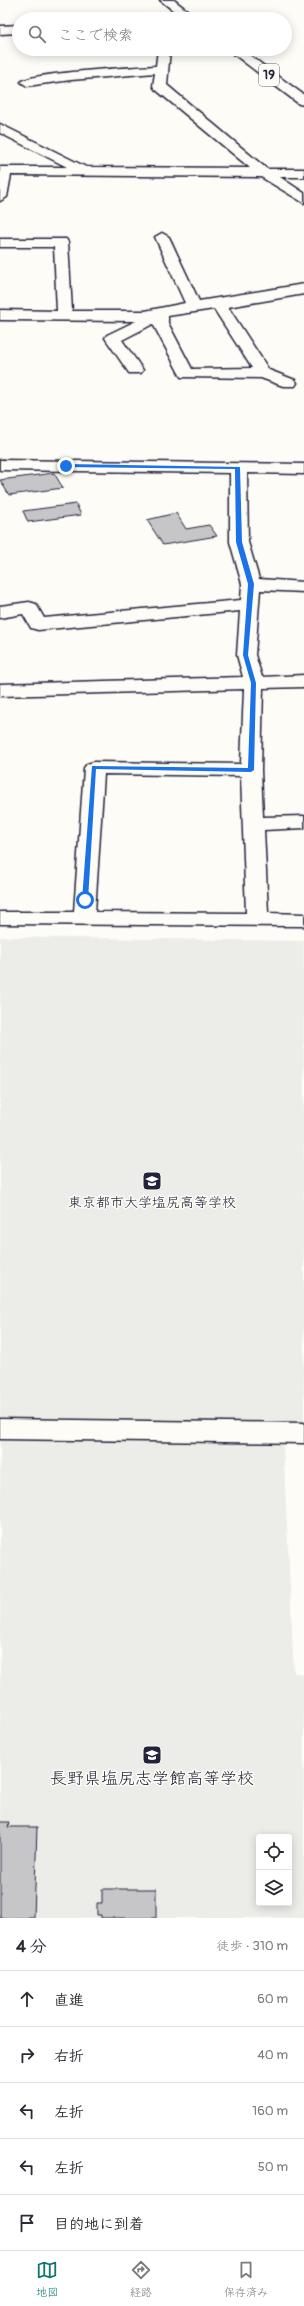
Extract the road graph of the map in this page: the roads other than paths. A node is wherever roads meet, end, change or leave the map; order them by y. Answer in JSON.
{"nodes":[{"id":1,"x":166,"y":0,"type":"edge"},
{"id":2,"x":182,"y":12,"type":"edge"},
{"id":3,"x":12,"y":29,"type":"edge"},
{"id":4,"x":0,"y":30,"type":"edge"},
{"id":5,"x":163,"y":56,"type":"edge"},
{"id":6,"x":243,"y":56,"type":"edge"},
{"id":7,"x":161,"y":70,"type":"junction"},
{"id":8,"x":27,"y":82,"type":"dead end"},
{"id":9,"x":304,"y":101,"type":"edge"},
{"id":10,"x":2,"y":121,"type":"edge"},
{"id":11,"x":83,"y":170,"type":"junction"},
{"id":12,"x":3,"y":171,"type":"edge"},
{"id":13,"x":264,"y":173,"type":"junction"},
{"id":14,"x":304,"y":173,"type":"edge"},
{"id":15,"x":0,"y":197,"type":"edge"},
{"id":16,"x":304,"y":199,"type":"edge"},
{"id":17,"x":162,"y":237,"type":"dead end"},
{"id":18,"x":0,"y":243,"type":"edge"},
{"id":19,"x":304,"y":289,"type":"edge"},
{"id":20,"x":219,"y":304,"type":"junction"},
{"id":21,"x":194,"y":306,"type":"junction"},
{"id":22,"x":161,"y":314,"type":"junction"},
{"id":23,"x":0,"y":315,"type":"edge"},
{"id":24,"x":65,"y":316,"type":"junction"},
{"id":25,"x":135,"y":370,"type":"dead end"},
{"id":26,"x":262,"y":373,"type":"junction"},
{"id":27,"x":288,"y":383,"type":"dead end"},
{"id":28,"x":0,"y":465,"type":"edge"},
{"id":29,"x":238,"y":468,"type":"junction"},
{"id":30,"x":304,"y":469,"type":"edge"},
{"id":31,"x":251,"y":584,"type":"junction"},
{"id":32,"x":304,"y":587,"type":"edge"},
{"id":33,"x":249,"y":604,"type":"junction"},
{"id":34,"x":0,"y":612,"type":"edge"},
{"id":35,"x":304,"y":681,"type":"edge"},
{"id":36,"x":254,"y":683,"type":"junction"},
{"id":37,"x":0,"y":690,"type":"edge"},
{"id":38,"x":251,"y":770,"type":"junction"},
{"id":39,"x":304,"y":822,"type":"edge"},
{"id":40,"x":255,"y":824,"type":"junction"},
{"id":41,"x":0,"y":918,"type":"edge"},
{"id":42,"x":84,"y":919,"type":"junction"},
{"id":43,"x":257,"y":919,"type":"junction"},
{"id":44,"x":304,"y":920,"type":"edge"},
{"id":45,"x":0,"y":1429,"type":"edge"},
{"id":46,"x":304,"y":1433,"type":"edge"}],
"edges":[{"from":1,"to":2,"type":"main road"},
{"from":3,"to":4,"type":"main road"},
{"from":5,"to":7,"type":"main road"},
{"from":6,"to":9,"type":"main road","number":"19"},
{"from":7,"to":8,"type":"main road"},
{"from":7,"to":13,"type":"main road"},
{"from":10,"to":11,"type":"main road"},
{"from":11,"to":12,"type":"main road"},
{"from":11,"to":13,"type":"main road"},
{"from":12,"to":15,"type":"main road"},
{"from":13,"to":14,"type":"main road"},
{"from":13,"to":16,"type":"main road"},
{"from":17,"to":21,"type":"main road"},
{"from":18,"to":24,"type":"main road"},
{"from":19,"to":20,"type":"main road"},
{"from":20,"to":21,"type":"main road"},
{"from":20,"to":26,"type":"main road"},
{"from":21,"to":22,"type":"main road"},
{"from":22,"to":24,"type":"main road"},
{"from":22,"to":25,"type":"main road"},
{"from":22,"to":26,"type":"main road"},
{"from":23,"to":24,"type":"main road"},
{"from":26,"to":27,"type":"main road"},
{"from":28,"to":29,"type":"main road"},
{"from":29,"to":30,"type":"main road"},
{"from":29,"to":31,"type":"main road"},
{"from":31,"to":32,"type":"main road"},
{"from":31,"to":33,"type":"main road"},
{"from":33,"to":34,"type":"main road"},
{"from":33,"to":36,"type":"main road"},
{"from":35,"to":36,"type":"main road"},
{"from":36,"to":37,"type":"main road"},
{"from":36,"to":38,"type":"main road"},
{"from":38,"to":40,"type":"main road"},
{"from":38,"to":42,"type":"main road"},
{"from":39,"to":40,"type":"main road"},
{"from":40,"to":43,"type":"main road"},
{"from":41,"to":42,"type":"main road"},
{"from":42,"to":43,"type":"main road"},
{"from":43,"to":44,"type":"main road"},
{"from":45,"to":46,"type":"main road"}]}
